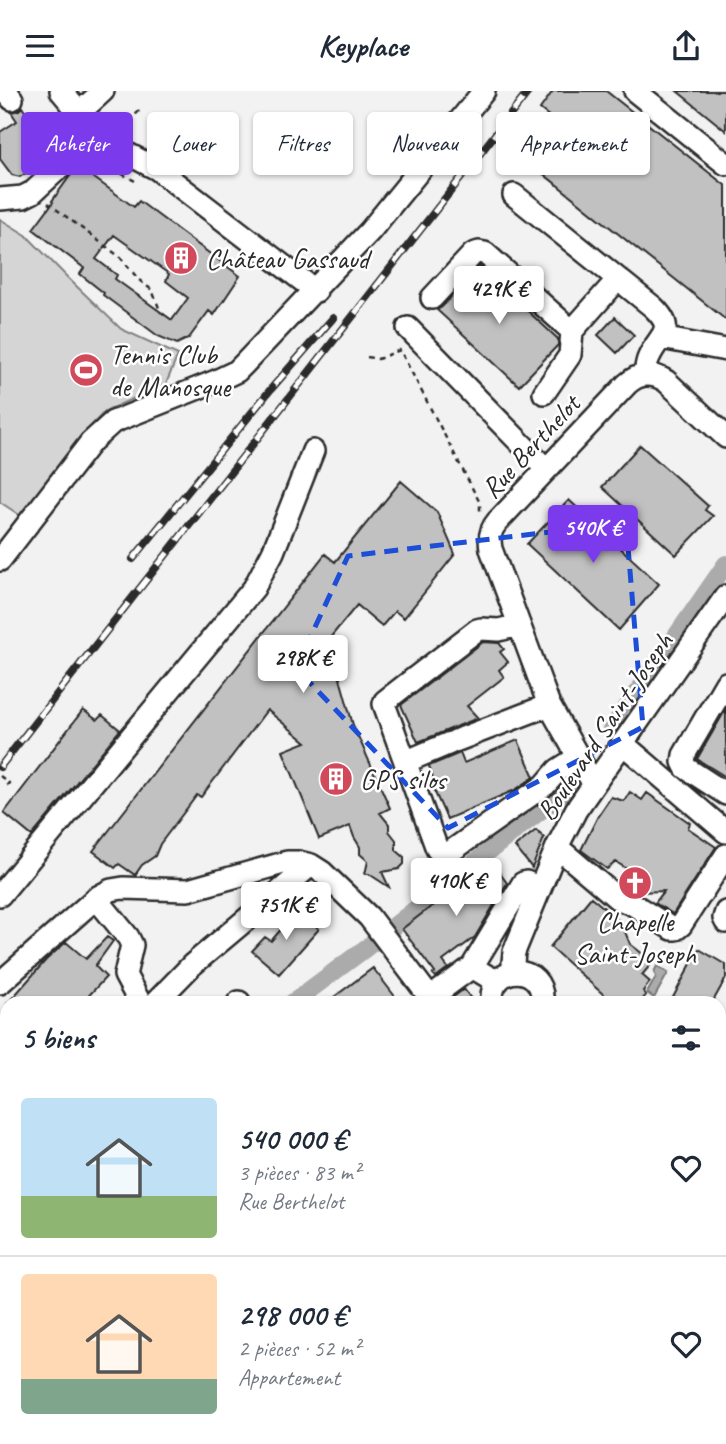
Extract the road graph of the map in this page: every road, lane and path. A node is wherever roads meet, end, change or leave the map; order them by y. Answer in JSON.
{"nodes":[{"id":1,"x":61,"y":91,"type":"edge"},
{"id":2,"x":103,"y":91,"type":"edge"},
{"id":3,"x":484,"y":91,"type":"edge"},
{"id":4,"x":635,"y":91,"type":"edge"},
{"id":5,"x":140,"y":110,"type":"dead end"},
{"id":6,"x":78,"y":112,"type":"edge"},
{"id":7,"x":80,"y":112,"type":"edge"},
{"id":8,"x":133,"y":115,"type":"edge"},
{"id":9,"x":133,"y":156,"type":"edge"},
{"id":10,"x":726,"y":164,"type":"edge"},
{"id":11,"x":51,"y":175,"type":"edge"},
{"id":12,"x":33,"y":192,"type":"junction"},
{"id":13,"x":514,"y":195,"type":"dead end"},
{"id":14,"x":0,"y":199,"type":"edge"},
{"id":15,"x":618,"y":279,"type":"junction"},
{"id":16,"x":316,"y":291,"type":"junction"},
{"id":17,"x":432,"y":298,"type":"dead end"},
{"id":18,"x":160,"y":313,"type":"dead end"},
{"id":19,"x":408,"y":328,"type":"dead end"},
{"id":20,"x":572,"y":331,"type":"junction"},
{"id":21,"x":661,"y":338,"type":"junction"},
{"id":22,"x":726,"y":350,"type":"edge"},
{"id":23,"x":367,"y":357,"type":"dead end"},
{"id":24,"x":645,"y":375,"type":"junction"},
{"id":25,"x":544,"y":393,"type":"dead end"},
{"id":26,"x":726,"y":437,"type":"edge"},
{"id":27,"x":313,"y":451,"type":"dead end"},
{"id":28,"x":546,"y":469,"type":"junction"},
{"id":29,"x":490,"y":537,"type":"junction"},
{"id":30,"x":0,"y":560,"type":"edge"},
{"id":31,"x":726,"y":596,"type":"edge"},
{"id":32,"x":519,"y":625,"type":"junction"},
{"id":33,"x":726,"y":683,"type":"edge"},
{"id":34,"x":549,"y":705,"type":"junction"},
{"id":35,"x":622,"y":743,"type":"junction"},
{"id":36,"x":578,"y":758,"type":"junction"},
{"id":37,"x":405,"y":762,"type":"junction"},
{"id":38,"x":2,"y":777,"type":"edge"},
{"id":39,"x":593,"y":783,"type":"junction"},
{"id":40,"x":0,"y":784,"type":"edge"},
{"id":41,"x":5,"y":787,"type":"dead end"},
{"id":42,"x":726,"y":794,"type":"edge"},
{"id":43,"x":726,"y":831,"type":"edge"},
{"id":44,"x":557,"y":847,"type":"junction"},
{"id":45,"x":726,"y":855,"type":"edge"},
{"id":46,"x":311,"y":865,"type":"junction"},
{"id":47,"x":540,"y":888,"type":"junction"},
{"id":48,"x":0,"y":895,"type":"edge"},
{"id":49,"x":96,"y":898,"type":"junction"},
{"id":50,"x":726,"y":912,"type":"edge"},
{"id":51,"x":726,"y":922,"type":"edge"},
{"id":52,"x":472,"y":967,"type":"junction"},
{"id":53,"x":507,"y":976,"type":"junction"},
{"id":54,"x":2,"y":981,"type":"edge"},
{"id":55,"x":137,"y":996,"type":"edge"},
{"id":56,"x":162,"y":996,"type":"edge"},
{"id":57,"x":429,"y":996,"type":"edge"},
{"id":58,"x":437,"y":996,"type":"edge"},
{"id":59,"x":492,"y":996,"type":"edge"},
{"id":60,"x":542,"y":996,"type":"edge"}],
"edges":[{"from":1,"to":6,"type":"street"},
{"from":2,"to":7,"type":"street"},
{"from":3,"to":16,"type":"street"},
{"from":4,"to":10,"type":"street"},
{"from":5,"to":8,"type":"path"},
{"from":9,"to":16,"type":"street"},
{"from":11,"to":12,"type":"street"},
{"from":12,"to":14,"type":"street"},
{"from":12,"to":18,"type":"path"},
{"from":13,"to":15,"type":"street"},
{"from":15,"to":20,"type":"street"},
{"from":15,"to":21,"type":"street"},
{"from":16,"to":30,"type":"street"},
{"from":17,"to":20,"type":"street"},
{"from":19,"to":28,"type":"street"},
{"from":20,"to":25,"type":"street"},
{"from":21,"to":22,"type":"street"},
{"from":21,"to":24,"type":"street"},
{"from":23,"to":29,"type":"path"},
{"from":24,"to":26,"type":"street"},
{"from":24,"to":28,"type":"street","name":"Rue Berthelot"},
{"from":27,"to":48,"type":"street"},
{"from":28,"to":29,"type":"street","name":"Rue Berthelot"},
{"from":29,"to":32,"type":"street","name":"Rue Berthelot"},
{"from":31,"to":35,"type":"street","name":"Boulevard Saint-Joseph"},
{"from":32,"to":34,"type":"street","name":"Rue Berthelot"},
{"from":32,"to":37,"type":"street"},
{"from":33,"to":42,"type":"street"},
{"from":34,"to":36,"type":"street","name":"Rue Berthelot"},
{"from":34,"to":37,"type":"street"},
{"from":35,"to":39,"type":"street","name":"Boulevard Saint-Joseph"},
{"from":35,"to":43,"type":"street"},
{"from":36,"to":37,"type":"street"},
{"from":36,"to":39,"type":"street","name":"Rue Berthelot"},
{"from":38,"to":40,"type":"path"},
{"from":38,"to":41,"type":"path"},
{"from":39,"to":44,"type":"street","name":"Boulevard Saint-Joseph"},
{"from":44,"to":45,"type":"street"},
{"from":44,"to":47,"type":"street","name":"Boulevard Saint-Joseph"},
{"from":46,"to":49,"type":"street"},
{"from":46,"to":56,"type":"street"},
{"from":46,"to":57,"type":"street"},
{"from":47,"to":52,"type":"street"},
{"from":47,"to":53,"type":"street","name":"Boulevard Saint-Joseph"},
{"from":49,"to":54,"type":"street"},
{"from":49,"to":55,"type":"street"},
{"from":50,"to":51,"type":"street"},
{"from":52,"to":53,"type":"street"},
{"from":52,"to":58,"type":"street"},
{"from":53,"to":59,"type":"street","name":"Boulevard Saint-Joseph"},
{"from":53,"to":60,"type":"street"}]}
